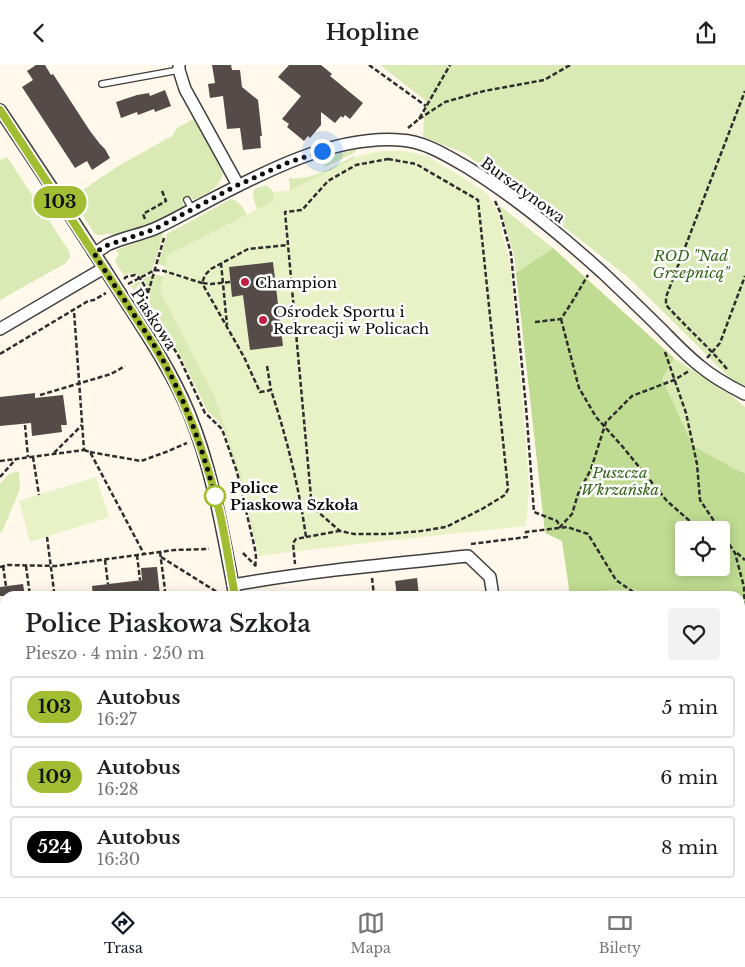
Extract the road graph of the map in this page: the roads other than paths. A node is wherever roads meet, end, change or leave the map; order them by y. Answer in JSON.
{"nodes":[{"id":1,"x":179,"y":68,"type":"edge"},
{"id":2,"x":102,"y":84,"type":"dead end"},
{"id":3,"x":0,"y":111,"type":"edge"},
{"id":4,"x":238,"y":185,"type":"junction"},
{"id":5,"x":94,"y":253,"type":"junction"},
{"id":6,"x":104,"y":268,"type":"junction"},
{"id":7,"x":0,"y":329,"type":"edge"},
{"id":8,"x":745,"y":394,"type":"edge"},
{"id":9,"x":234,"y":590,"type":"edge"},
{"id":10,"x":491,"y":591,"type":"edge"}],
"edges":[{"from":1,"to":2,"type":"lane"},
{"from":1,"to":4,"type":"street"},
{"from":3,"to":5,"type":"street","name":"Piaskowa"},
{"from":4,"to":5,"type":"street","name":"Bursztynowa"},
{"from":4,"to":8,"type":"street","name":"Bursztynowa"},
{"from":5,"to":6,"type":"street","name":"Piaskowa"},
{"from":6,"to":7,"type":"street"},
{"from":6,"to":9,"type":"street","name":"Piaskowa"},
{"from":9,"to":10,"type":"street"}]}
